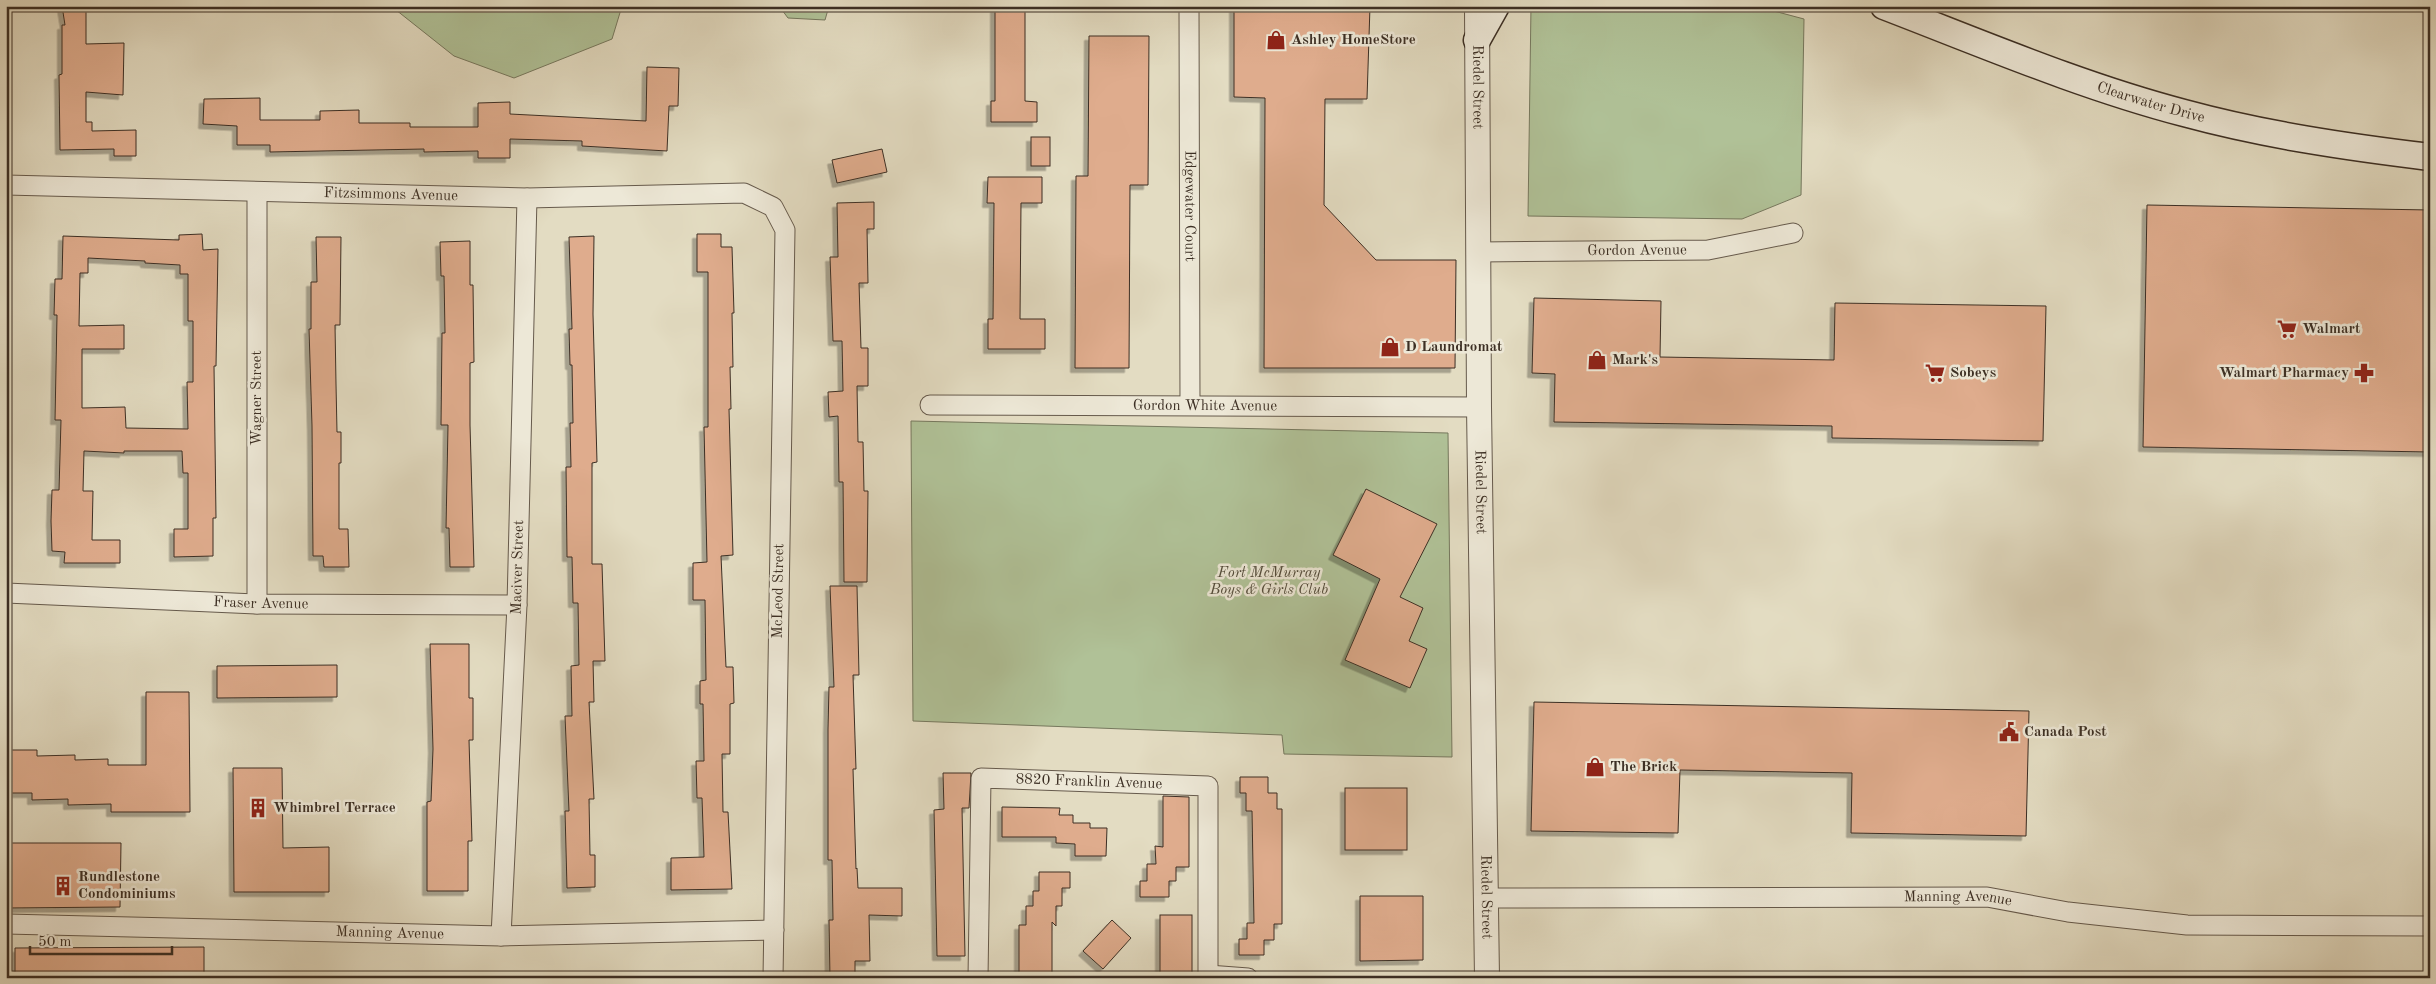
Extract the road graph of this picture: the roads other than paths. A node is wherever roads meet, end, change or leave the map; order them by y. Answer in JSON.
{"nodes":[{"id":1,"x":1189,"y":6,"type":"edge"},
{"id":2,"x":1476,"y":6,"type":"edge"},
{"id":3,"x":1496,"y":6,"type":"edge"},
{"id":4,"x":1884,"y":6,"type":"edge"},
{"id":5,"x":1477,"y":40,"type":"junction"},
{"id":6,"x":2430,"y":157,"type":"edge"},
{"id":7,"x":6,"y":185,"type":"edge"},
{"id":8,"x":257,"y":192,"type":"junction"},
{"id":9,"x":527,"y":198,"type":"junction"},
{"id":10,"x":773,"y":207,"type":"joint"},
{"id":11,"x":1793,"y":233,"type":"dead end"},
{"id":12,"x":1479,"y":252,"type":"junction"},
{"id":13,"x":930,"y":405,"type":"dead end"},
{"id":14,"x":1190,"y":405,"type":"junction"},
{"id":15,"x":1479,"y":407,"type":"junction"},
{"id":16,"x":6,"y":593,"type":"edge"},
{"id":17,"x":257,"y":604,"type":"junction"},
{"id":18,"x":517,"y":605,"type":"junction"},
{"id":19,"x":1486,"y":898,"type":"junction"},
{"id":20,"x":6,"y":924,"type":"edge"},
{"id":21,"x":2430,"y":926,"type":"edge"},
{"id":22,"x":774,"y":930,"type":"junction"},
{"id":23,"x":501,"y":936,"type":"junction"},
{"id":24,"x":1208,"y":976,"type":"edge"},
{"id":25,"x":773,"y":978,"type":"edge"},
{"id":26,"x":978,"y":978,"type":"edge"},
{"id":27,"x":1248,"y":978,"type":"edge"},
{"id":28,"x":1487,"y":978,"type":"edge"}],
"edges":[{"from":1,"to":14,"type":"street","name":"Edgewater Court"},
{"from":2,"to":5,"type":"street","name":"Riedel Street"},
{"from":3,"to":5,"type":"main road"},
{"from":4,"to":6,"type":"main road","name":"Clearwater Drive"},
{"from":5,"to":12,"type":"street","name":"Riedel Street"},
{"from":7,"to":8,"type":"street","name":"Fitzsimmons Avenue"},
{"from":8,"to":9,"type":"street","name":"Fitzsimmons Avenue"},
{"from":8,"to":17,"type":"street","name":"Wagner Street"},
{"from":9,"to":10,"type":"street","name":"Fitzsimmons Avenue"},
{"from":9,"to":18,"type":"street","name":"Maciver Street"},
{"from":10,"to":22,"type":"street","name":"McLeod Street"},
{"from":11,"to":12,"type":"street","name":"Gordon Avenue"},
{"from":12,"to":15,"type":"street","name":"Riedel Street"},
{"from":13,"to":14,"type":"street","name":"Gordon White Avenue"},
{"from":14,"to":15,"type":"street","name":"Gordon White Avenue"},
{"from":15,"to":19,"type":"street","name":"Riedel Street"},
{"from":16,"to":17,"type":"street","name":"Fraser Avenue"},
{"from":17,"to":18,"type":"street","name":"Fraser Avenue"},
{"from":18,"to":23,"type":"street","name":"Maciver Street"},
{"from":19,"to":21,"type":"street","name":"Manning Avenue"},
{"from":19,"to":28,"type":"street","name":"Riedel Street"},
{"from":20,"to":23,"type":"street","name":"Manning Avenue"},
{"from":22,"to":23,"type":"street","name":"Manning Avenue"},
{"from":22,"to":25,"type":"street","name":"McLeod Street"},
{"from":24,"to":26,"type":"street","name":"8820 Franklin Avenue"},
{"from":24,"to":27,"type":"street","name":"8820 Franklin Avenue"}]}
